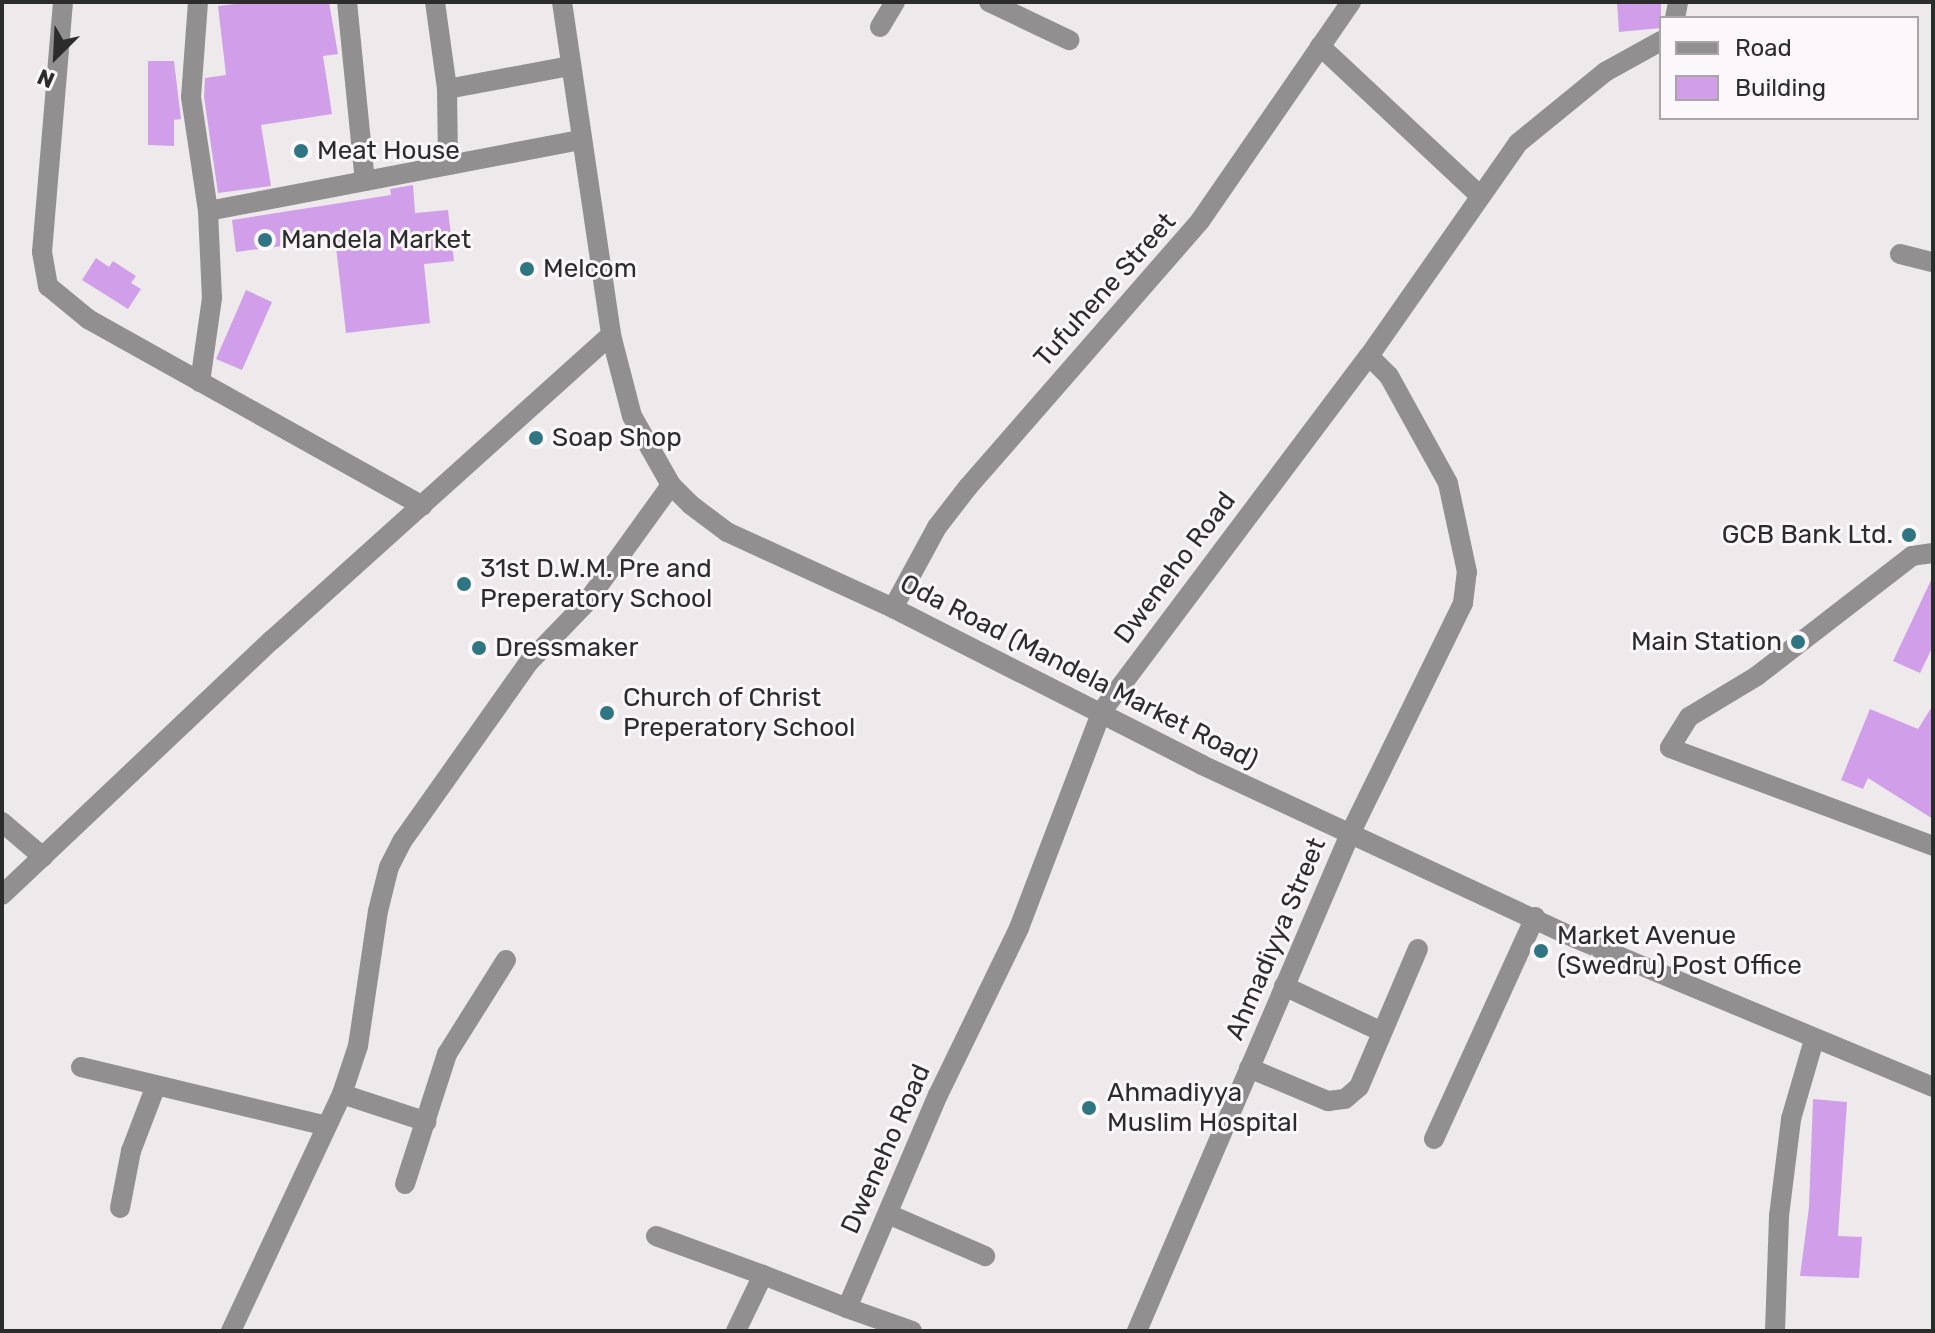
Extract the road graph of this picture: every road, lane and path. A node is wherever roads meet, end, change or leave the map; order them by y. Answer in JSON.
{"nodes":[{"id":1,"x":63,"y":2,"type":"edge"},
{"id":2,"x":198,"y":2,"type":"edge"},
{"id":3,"x":347,"y":2,"type":"edge"},
{"id":4,"x":435,"y":2,"type":"edge"},
{"id":5,"x":562,"y":2,"type":"edge"},
{"id":6,"x":895,"y":2,"type":"edge"},
{"id":7,"x":989,"y":2,"type":"edge"},
{"id":8,"x":1351,"y":2,"type":"edge"},
{"id":9,"x":880,"y":27,"type":"dead end"},
{"id":10,"x":1069,"y":40,"type":"dead end"},
{"id":11,"x":1659,"y":42,"type":"edge"},
{"id":12,"x":1320,"y":46,"type":"junction"},
{"id":13,"x":570,"y":66,"type":"junction"},
{"id":14,"x":447,"y":89,"type":"junction"},
{"id":15,"x":579,"y":140,"type":"junction"},
{"id":16,"x":448,"y":165,"type":"junction"},
{"id":17,"x":365,"y":181,"type":"junction"},
{"id":18,"x":1478,"y":194,"type":"junction"},
{"id":19,"x":208,"y":211,"type":"junction"},
{"id":20,"x":1900,"y":254,"type":"dead end"},
{"id":21,"x":1933,"y":262,"type":"edge"},
{"id":22,"x":611,"y":335,"type":"junction"},
{"id":23,"x":1369,"y":356,"type":"junction"},
{"id":24,"x":200,"y":382,"type":"junction"},
{"id":25,"x":671,"y":485,"type":"junction"},
{"id":26,"x":422,"y":506,"type":"junction"},
{"id":27,"x":1933,"y":553,"type":"edge"},
{"id":28,"x":893,"y":608,"type":"junction"},
{"id":29,"x":1102,"y":711,"type":"junction"},
{"id":30,"x":2,"y":822,"type":"edge"},
{"id":31,"x":1350,"y":834,"type":"junction"},
{"id":32,"x":1933,"y":846,"type":"edge"},
{"id":33,"x":43,"y":857,"type":"junction"},
{"id":34,"x":2,"y":895,"type":"edge"},
{"id":35,"x":1535,"y":917,"type":"junction"},
{"id":36,"x":1418,"y":949,"type":"dead end"},
{"id":37,"x":506,"y":960,"type":"dead end"},
{"id":38,"x":1284,"y":986,"type":"junction"},
{"id":39,"x":1380,"y":1031,"type":"junction"},
{"id":40,"x":1814,"y":1040,"type":"junction"},
{"id":41,"x":81,"y":1067,"type":"dead end"},
{"id":42,"x":1249,"y":1068,"type":"junction"},
{"id":43,"x":1933,"y":1087,"type":"edge"},
{"id":44,"x":155,"y":1088,"type":"junction"},
{"id":45,"x":342,"y":1094,"type":"junction"},
{"id":46,"x":427,"y":1122,"type":"junction"},
{"id":47,"x":326,"y":1126,"type":"junction"},
{"id":48,"x":1434,"y":1139,"type":"dead end"},
{"id":49,"x":405,"y":1184,"type":"dead end"},
{"id":50,"x":120,"y":1208,"type":"dead end"},
{"id":51,"x":888,"y":1214,"type":"junction"},
{"id":52,"x":656,"y":1236,"type":"dead end"},
{"id":53,"x":985,"y":1256,"type":"dead end"},
{"id":54,"x":763,"y":1275,"type":"junction"},
{"id":55,"x":847,"y":1308,"type":"junction"},
{"id":56,"x":231,"y":1331,"type":"edge"},
{"id":57,"x":736,"y":1331,"type":"edge"},
{"id":58,"x":912,"y":1331,"type":"edge"},
{"id":59,"x":1137,"y":1331,"type":"edge"},
{"id":60,"x":1775,"y":1331,"type":"edge"}],
"edges":[{"from":1,"to":24,"type":"street"},
{"from":2,"to":19,"type":"street"},
{"from":3,"to":17,"type":"street"},
{"from":4,"to":14,"type":"street"},
{"from":5,"to":13,"type":"street","name":"Oda Road (Mandela Market Road)"},
{"from":6,"to":9,"type":"street"},
{"from":7,"to":10,"type":"street"},
{"from":8,"to":12,"type":"street","name":"Tufuhene Street"},
{"from":11,"to":18,"type":"street","name":"Dweneho Road"},
{"from":12,"to":18,"type":"street"},
{"from":12,"to":28,"type":"street","name":"Tufuhene Street"},
{"from":13,"to":14,"type":"street"},
{"from":13,"to":15,"type":"street","name":"Oda Road (Mandela Market Road)"},
{"from":14,"to":16,"type":"street"},
{"from":15,"to":16,"type":"street"},
{"from":15,"to":22,"type":"street","name":"Oda Road (Mandela Market Road)"},
{"from":16,"to":17,"type":"street"},
{"from":17,"to":19,"type":"street"},
{"from":18,"to":23,"type":"street","name":"Dweneho Road"},
{"from":19,"to":24,"type":"street"},
{"from":20,"to":21,"type":"street"},
{"from":22,"to":25,"type":"street","name":"Oda Road (Mandela Market Road)"},
{"from":22,"to":26,"type":"street"},
{"from":23,"to":29,"type":"street","name":"Dweneho Road"},
{"from":23,"to":31,"type":"street","name":"Ahmadiyya Street"},
{"from":24,"to":26,"type":"street"},
{"from":25,"to":28,"type":"street","name":"Oda Road (Mandela Market Road)"},
{"from":25,"to":45,"type":"street"},
{"from":26,"to":33,"type":"street"},
{"from":27,"to":32,"type":"street"},
{"from":28,"to":29,"type":"street","name":"Oda Road (Mandela Market Road)"},
{"from":29,"to":31,"type":"street","name":"Oda Road (Mandela Market Road)"},
{"from":29,"to":51,"type":"street","name":"Dweneho Road"},
{"from":30,"to":33,"type":"street"},
{"from":31,"to":35,"type":"street","name":"Oda Road (Mandela Market Road)"},
{"from":31,"to":38,"type":"street","name":"Ahmadiyya Street"},
{"from":33,"to":34,"type":"street"},
{"from":35,"to":40,"type":"street","name":"Oda Road (Mandela Market Road)"},
{"from":35,"to":48,"type":"street"},
{"from":36,"to":39,"type":"street"},
{"from":37,"to":46,"type":"street"},
{"from":38,"to":39,"type":"street"},
{"from":38,"to":42,"type":"street","name":"Ahmadiyya Street"},
{"from":39,"to":42,"type":"street"},
{"from":40,"to":43,"type":"street","name":"Oda Road (Mandela Market Road)"},
{"from":40,"to":60,"type":"street"},
{"from":41,"to":44,"type":"street"},
{"from":42,"to":59,"type":"street","name":"Ahmadiyya Street"},
{"from":44,"to":47,"type":"street"},
{"from":44,"to":50,"type":"street"},
{"from":45,"to":46,"type":"street"},
{"from":45,"to":47,"type":"street"},
{"from":46,"to":49,"type":"street"},
{"from":47,"to":56,"type":"street"},
{"from":51,"to":53,"type":"street"},
{"from":51,"to":55,"type":"street","name":"Dweneho Road"},
{"from":52,"to":54,"type":"street"},
{"from":54,"to":55,"type":"street"},
{"from":54,"to":57,"type":"street"},
{"from":55,"to":58,"type":"street"}]}
